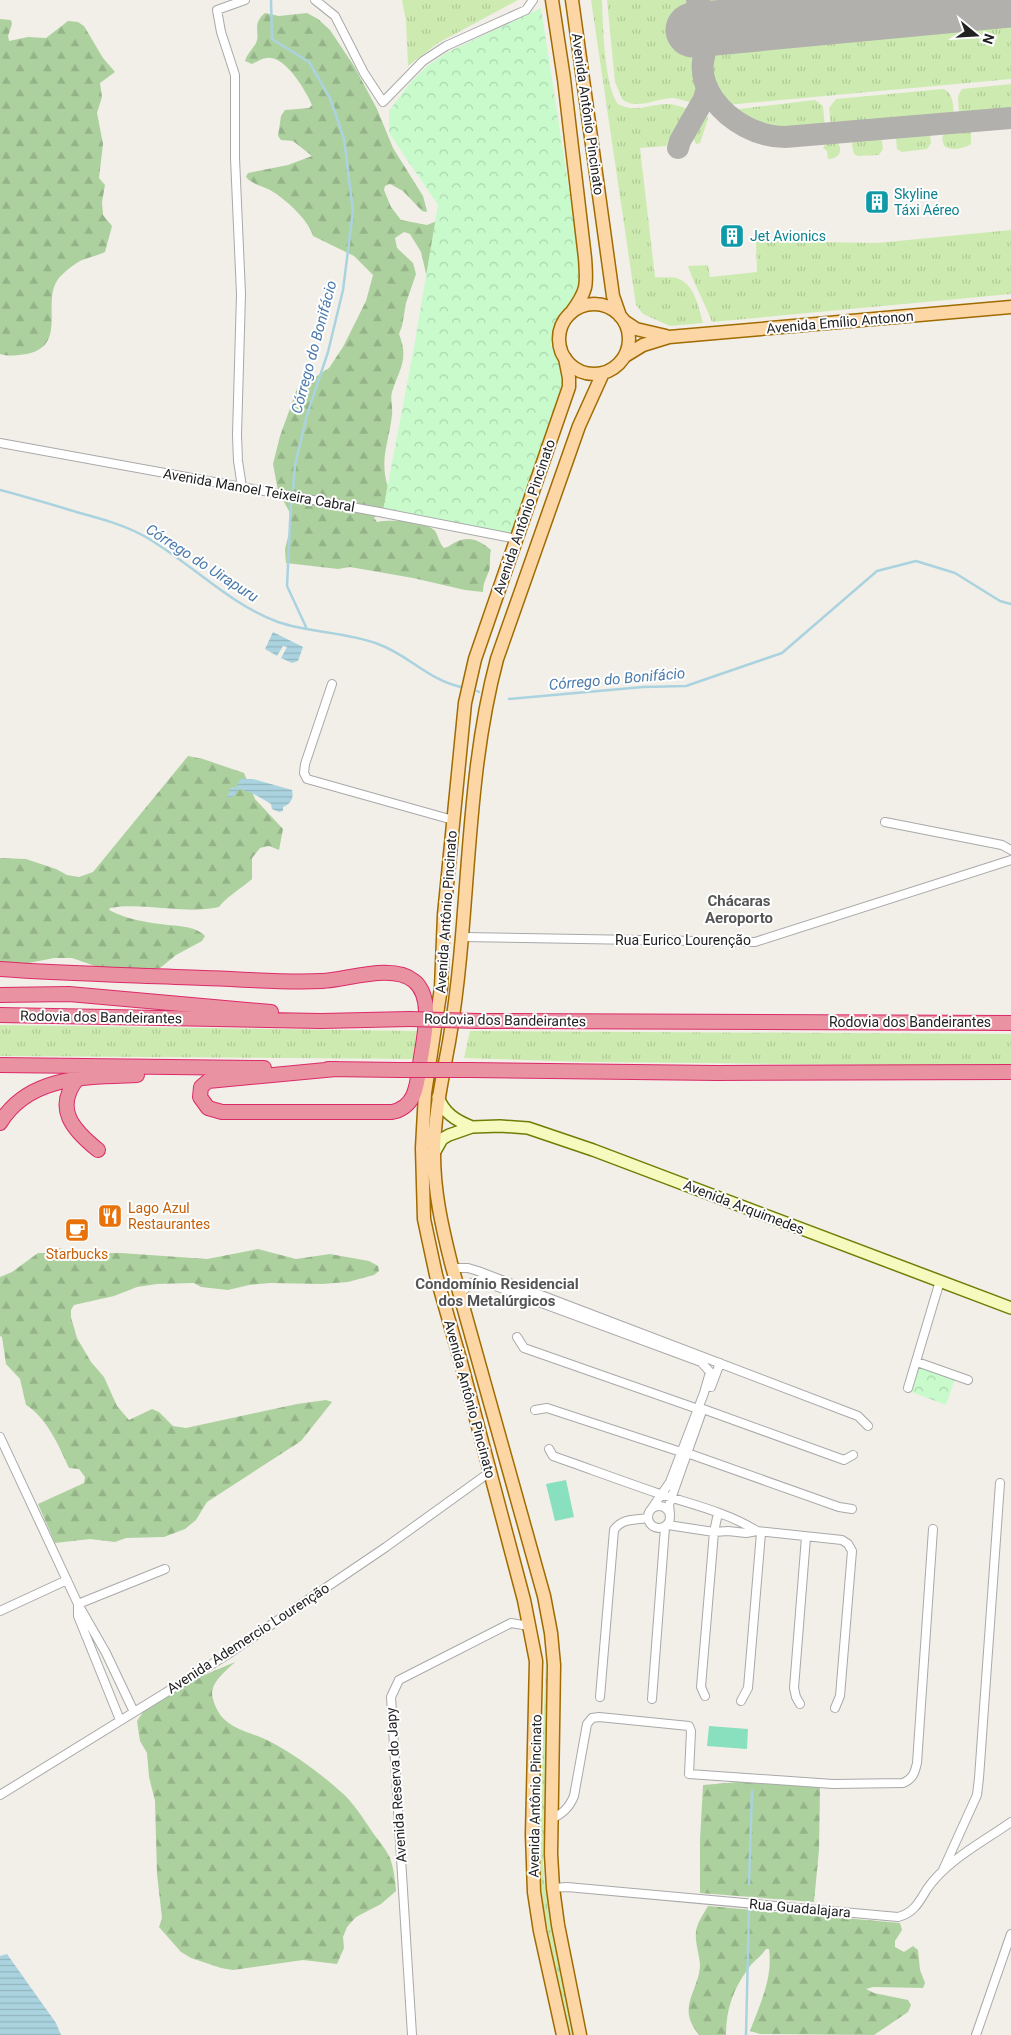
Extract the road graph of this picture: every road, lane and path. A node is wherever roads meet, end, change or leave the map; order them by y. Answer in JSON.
{"nodes":[{"id":1,"x":245,"y":0,"type":"edge"},
{"id":2,"x":315,"y":0,"type":"edge"},
{"id":3,"x":534,"y":0,"type":"edge"},
{"id":4,"x":552,"y":0,"type":"edge"},
{"id":5,"x":572,"y":0,"type":"edge"},
{"id":6,"x":1011,"y":307,"type":"edge"},
{"id":7,"x":571,"y":313,"type":"junction"},
{"id":8,"x":622,"y":318,"type":"junction"},
{"id":9,"x":669,"y":336,"type":"junction"},
{"id":10,"x":625,"y":356,"type":"junction"},
{"id":11,"x":565,"y":358,"type":"junction"},
{"id":12,"x":603,"y":373,"type":"junction"},
{"id":13,"x":0,"y":443,"type":"edge"},
{"id":14,"x":242,"y":487,"type":"junction"},
{"id":15,"x":542,"y":529,"type":"junction"},
{"id":16,"x":517,"y":539,"type":"junction"},
{"id":17,"x":332,"y":684,"type":"dead end"},
{"id":18,"x":463,"y":720,"type":"junction"},
{"id":19,"x":475,"y":781,"type":"junction"},
{"id":20,"x":472,"y":807,"type":"junction"},
{"id":21,"x":453,"y":820,"type":"junction"},
{"id":22,"x":885,"y":822,"type":"dead end"},
{"id":23,"x":1011,"y":850,"type":"edge"},
{"id":24,"x":1011,"y":860,"type":"edge"},
{"id":25,"x":462,"y":937,"type":"junction"},
{"id":26,"x":0,"y":969,"type":"edge"},
{"id":27,"x":0,"y":995,"type":"edge"},
{"id":28,"x":0,"y":1015,"type":"edge"},
{"id":29,"x":321,"y":1021,"type":"junction"},
{"id":30,"x":1011,"y":1023,"type":"edge"},
{"id":31,"x":0,"y":1065,"type":"edge"},
{"id":32,"x":182,"y":1066,"type":"junction"},
{"id":33,"x":336,"y":1069,"type":"junction"},
{"id":34,"x":1011,"y":1072,"type":"edge"},
{"id":35,"x":78,"y":1078,"type":"junction"},
{"id":36,"x":438,"y":1096,"type":"junction"},
{"id":37,"x":0,"y":1123,"type":"edge"},
{"id":38,"x":472,"y":1127,"type":"junction"},
{"id":39,"x":98,"y":1150,"type":"dead end"},
{"id":40,"x":434,"y":1154,"type":"junction"},
{"id":41,"x":452,"y":1268,"type":"junction"},
{"id":42,"x":940,"y":1281,"type":"junction"},
{"id":43,"x":459,"y":1294,"type":"junction"},
{"id":44,"x":441,"y":1296,"type":"junction"},
{"id":45,"x":1011,"y":1308,"type":"edge"},
{"id":46,"x":518,"y":1337,"type":"dead end"},
{"id":47,"x":917,"y":1362,"type":"junction"},
{"id":48,"x":720,"y":1363,"type":"junction"},
{"id":49,"x":968,"y":1380,"type":"dead end"},
{"id":50,"x":908,"y":1388,"type":"dead end"},
{"id":51,"x":701,"y":1409,"type":"junction"},
{"id":52,"x":535,"y":1410,"type":"dead end"},
{"id":53,"x":868,"y":1426,"type":"dead end"},
{"id":54,"x":0,"y":1436,"type":"edge"},
{"id":55,"x":549,"y":1449,"type":"dead end"},
{"id":56,"x":684,"y":1452,"type":"junction"},
{"id":57,"x":853,"y":1455,"type":"dead end"},
{"id":58,"x":490,"y":1472,"type":"junction"},
{"id":59,"x":1000,"y":1482,"type":"dead end"},
{"id":60,"x":660,"y":1494,"type":"junction"},
{"id":61,"x":672,"y":1496,"type":"junction"},
{"id":62,"x":652,"y":1508,"type":"junction"},
{"id":63,"x":852,"y":1509,"type":"dead end"},
{"id":64,"x":718,"y":1513,"type":"junction"},
{"id":65,"x":670,"y":1514,"type":"junction"},
{"id":66,"x":648,"y":1518,"type":"junction"},
{"id":67,"x":666,"y":1526,"type":"junction"},
{"id":68,"x":933,"y":1529,"type":"dead end"},
{"id":69,"x":714,"y":1532,"type":"junction"},
{"id":70,"x":759,"y":1532,"type":"junction"},
{"id":71,"x":806,"y":1537,"type":"junction"},
{"id":72,"x":511,"y":1552,"type":"junction"},
{"id":73,"x":535,"y":1566,"type":"junction"},
{"id":74,"x":165,"y":1569,"type":"dead end"},
{"id":75,"x":67,"y":1580,"type":"junction"},
{"id":76,"x":78,"y":1604,"type":"junction"},
{"id":77,"x":0,"y":1611,"type":"edge"},
{"id":78,"x":528,"y":1626,"type":"junction"},
{"id":79,"x":551,"y":1633,"type":"junction"},
{"id":80,"x":600,"y":1696,"type":"dead end"},
{"id":81,"x":705,"y":1696,"type":"dead end"},
{"id":82,"x":652,"y":1699,"type":"dead end"},
{"id":83,"x":741,"y":1701,"type":"dead end"},
{"id":84,"x":800,"y":1704,"type":"dead end"},
{"id":85,"x":835,"y":1708,"type":"dead end"},
{"id":86,"x":134,"y":1712,"type":"junction"},
{"id":87,"x":120,"y":1720,"type":"junction"},
{"id":88,"x":0,"y":1795,"type":"edge"},
{"id":89,"x":552,"y":1819,"type":"junction"},
{"id":90,"x":1011,"y":1822,"type":"edge"},
{"id":91,"x":943,"y":1870,"type":"junction"},
{"id":92,"x":553,"y":1888,"type":"junction"},
{"id":93,"x":1011,"y":1934,"type":"edge"},
{"id":94,"x":412,"y":2035,"type":"edge"},
{"id":95,"x":563,"y":2035,"type":"edge"},
{"id":96,"x":580,"y":2035,"type":"edge"},
{"id":97,"x":976,"y":2035,"type":"edge"}],
"edges":[{"from":1,"to":14,"type":"street"},
{"from":2,"to":3,"type":"street"},
{"from":4,"to":7,"type":"main road","name":"Avenida Antônio Pincinato"},
{"from":5,"to":8,"type":"main road","name":"Avenida Antônio Pincinato"},
{"from":6,"to":9,"type":"main road","name":"Avenida Emílio Antonon"},
{"from":7,"to":8,"type":"main road"},
{"from":7,"to":11,"type":"main road","name":"Avenida Antônio Pincinato"},
{"from":8,"to":9,"type":"main road"},
{"from":8,"to":10,"type":"main road","name":"Avenida Antônio Pincinato"},
{"from":9,"to":10,"type":"main road"},
{"from":10,"to":12,"type":"main road","name":"Avenida Antônio Pincinato"},
{"from":11,"to":12,"type":"main road"},
{"from":11,"to":16,"type":"main road","name":"Avenida Antônio Pincinato"},
{"from":12,"to":15,"type":"main road","name":"Avenida Antônio Pincinato"},
{"from":13,"to":14,"type":"street","name":"Avenida Manoel Teixeira Cabral"},
{"from":14,"to":16,"type":"street","name":"Avenida Manoel Teixeira Cabral"},
{"from":15,"to":16,"type":"main road"},
{"from":15,"to":19,"type":"main road","name":"Avenida Antônio Pincinato"},
{"from":16,"to":18,"type":"main road","name":"Avenida Antônio Pincinato"},
{"from":17,"to":21,"type":"street"},
{"from":18,"to":19,"type":"main road"},
{"from":18,"to":21,"type":"main road","name":"Avenida Antônio Pincinato"},
{"from":19,"to":20,"type":"main road","name":"Avenida Antônio Pincinato"},
{"from":20,"to":21,"type":"main road"},
{"from":20,"to":25,"type":"main road","name":"Avenida Antônio Pincinato"},
{"from":21,"to":44,"type":"main road","name":"Avenida Antônio Pincinato"},
{"from":22,"to":23,"type":"street"},
{"from":24,"to":25,"type":"street","name":"Rua Eurico Lourenção"},
{"from":25,"to":36,"type":"main road","name":"Avenida Antônio Pincinato"},
{"from":26,"to":33,"type":"highway"},
{"from":27,"to":29,"type":"highway"},
{"from":28,"to":29,"type":"highway","name":"Rodovia dos Bandeirantes"},
{"from":29,"to":30,"type":"highway","name":"Rodovia dos Bandeirantes","bridge":true},
{"from":31,"to":32,"type":"highway"},
{"from":32,"to":33,"type":"highway"},
{"from":32,"to":35,"type":"highway"},
{"from":33,"to":34,"type":"highway","bridge":true},
{"from":35,"to":37,"type":"highway"},
{"from":35,"to":39,"type":"highway"},
{"from":36,"to":38,"type":"main road","name":"Avenida Arquimedes"},
{"from":36,"to":40,"type":"main road","name":"Avenida Antônio Pincinato"},
{"from":38,"to":40,"type":"main road","name":"Avenida Arquimedes"},
{"from":38,"to":42,"type":"main road","name":"Avenida Arquimedes"},
{"from":40,"to":41,"type":"main road","name":"Avenida Antônio Pincinato"},
{"from":41,"to":43,"type":"main road","name":"Avenida Antônio Pincinato"},
{"from":41,"to":44,"type":"main road"},
{"from":41,"to":48,"type":"street"},
{"from":42,"to":45,"type":"main road","name":"Avenida Arquimedes"},
{"from":42,"to":47,"type":"street"},
{"from":43,"to":51,"type":"street"},
{"from":43,"to":73,"type":"main road","name":"Avenida Antônio Pincinato"},
{"from":44,"to":58,"type":"main road","name":"Avenida Antônio Pincinato"},
{"from":46,"to":51,"type":"street"},
{"from":47,"to":49,"type":"street"},
{"from":47,"to":50,"type":"street"},
{"from":48,"to":51,"type":"street"},
{"from":48,"to":53,"type":"street"},
{"from":51,"to":56,"type":"street"},
{"from":51,"to":57,"type":"street"},
{"from":52,"to":56,"type":"street"},
{"from":54,"to":75,"type":"street"},
{"from":55,"to":60,"type":"street"},
{"from":56,"to":60,"type":"street"},
{"from":56,"to":61,"type":"street"},
{"from":56,"to":63,"type":"street"},
{"from":58,"to":72,"type":"main road","name":"Avenida Antônio Pincinato"},
{"from":58,"to":86,"type":"street","name":"Avenida Ademercio Lourenção"},
{"from":59,"to":91,"type":"street"},
{"from":60,"to":61,"type":"street"},
{"from":60,"to":62,"type":"street"},
{"from":61,"to":64,"type":"street"},
{"from":61,"to":65,"type":"street"},
{"from":62,"to":65,"type":"street"},
{"from":62,"to":66,"type":"street"},
{"from":64,"to":69,"type":"street"},
{"from":64,"to":70,"type":"street"},
{"from":65,"to":67,"type":"street"},
{"from":66,"to":67,"type":"street"},
{"from":66,"to":80,"type":"street"},
{"from":67,"to":69,"type":"street"},
{"from":67,"to":82,"type":"street"},
{"from":68,"to":89,"type":"street"},
{"from":69,"to":70,"type":"street"},
{"from":69,"to":81,"type":"street"},
{"from":70,"to":71,"type":"street"},
{"from":70,"to":83,"type":"street"},
{"from":71,"to":84,"type":"street"},
{"from":71,"to":85,"type":"street"},
{"from":72,"to":73,"type":"main road"},
{"from":72,"to":78,"type":"main road","name":"Avenida Antônio Pincinato"},
{"from":73,"to":79,"type":"main road","name":"Avenida Antônio Pincinato"},
{"from":74,"to":76,"type":"street"},
{"from":75,"to":76,"type":"street"},
{"from":75,"to":77,"type":"street"},
{"from":76,"to":86,"type":"street"},
{"from":76,"to":87,"type":"street"},
{"from":78,"to":79,"type":"main road"},
{"from":78,"to":94,"type":"street","name":"Avenida Reserva do Japy"},
{"from":78,"to":95,"type":"main road","name":"Avenida Antônio Pincinato"},
{"from":79,"to":89,"type":"main road","name":"Avenida Antônio Pincinato"},
{"from":86,"to":87,"type":"street","name":"Avenida Ademercio Lourenção"},
{"from":87,"to":88,"type":"street","name":"Avenida Ademercio Lourenção"},
{"from":89,"to":92,"type":"main road","name":"Avenida Antônio Pincinato"},
{"from":90,"to":91,"type":"street","name":"Rua Guadalajara"},
{"from":91,"to":92,"type":"street","name":"Rua Guadalajara"},
{"from":92,"to":96,"type":"main road","name":"Avenida Antônio Pincinato"},
{"from":93,"to":97,"type":"street"}]}
